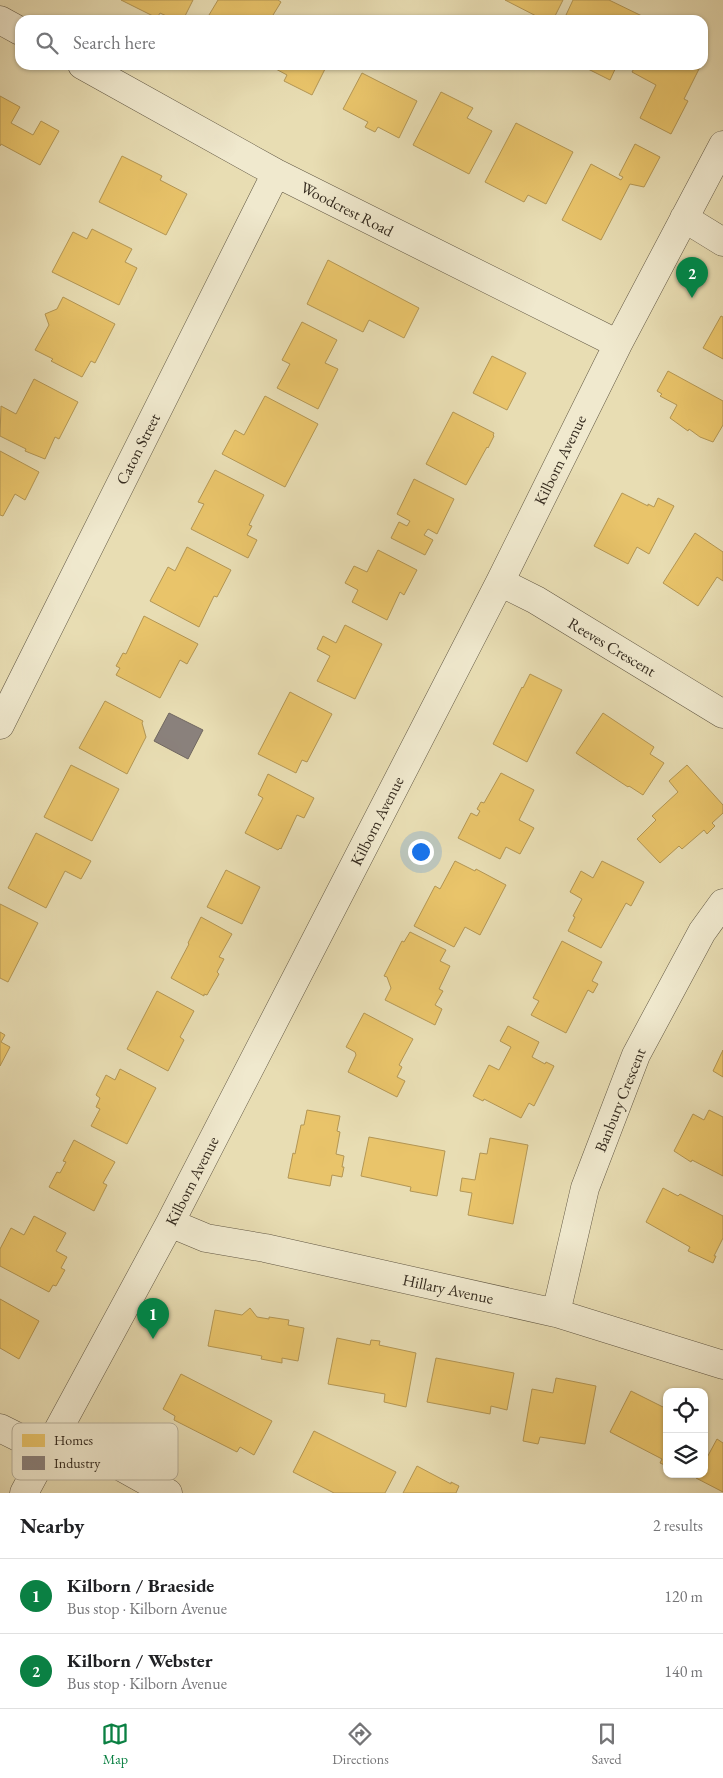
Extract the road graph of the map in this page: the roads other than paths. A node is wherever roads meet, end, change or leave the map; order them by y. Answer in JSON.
{"nodes":[{"id":1,"x":0,"y":20,"type":"edge"},
{"id":2,"x":15,"y":28,"type":"edge"},
{"id":3,"x":91,"y":70,"type":"edge"},
{"id":4,"x":723,"y":145,"type":"edge"},
{"id":5,"x":276,"y":173,"type":"junction"},
{"id":6,"x":684,"y":218,"type":"junction"},
{"id":7,"x":723,"y":242,"type":"edge"},
{"id":8,"x":618,"y":344,"type":"junction"},
{"id":9,"x":500,"y":582,"type":"junction"},
{"id":10,"x":723,"y":714,"type":"edge"},
{"id":11,"x":0,"y":725,"type":"edge"},
{"id":12,"x":723,"y":902,"type":"edge"},
{"id":13,"x":170,"y":1223,"type":"junction"},
{"id":14,"x":556,"y":1313,"type":"junction"},
{"id":15,"x":723,"y":1365,"type":"edge"},
{"id":16,"x":61,"y":1423,"type":"edge"},
{"id":17,"x":0,"y":1428,"type":"edge"},
{"id":18,"x":12,"y":1434,"type":"edge"},
{"id":19,"x":31,"y":1480,"type":"edge"},
{"id":20,"x":145,"y":1480,"type":"edge"},
{"id":21,"x":24,"y":1493,"type":"edge"},
{"id":22,"x":168,"y":1493,"type":"edge"}],
"edges":[{"from":1,"to":2,"type":"street"},
{"from":3,"to":5,"type":"street","name":"Woodcrest Road"},
{"from":4,"to":6,"type":"street","name":"Kilborn Avenue"},
{"from":5,"to":8,"type":"street","name":"Woodcrest Road"},
{"from":5,"to":11,"type":"street","name":"Caton Street"},
{"from":6,"to":7,"type":"street"},
{"from":6,"to":8,"type":"street","name":"Kilborn Avenue"},
{"from":8,"to":9,"type":"street","name":"Kilborn Avenue"},
{"from":9,"to":10,"type":"street","name":"Reeves Crescent"},
{"from":9,"to":13,"type":"street","name":"Kilborn Avenue"},
{"from":12,"to":14,"type":"street","name":"Banbury Crescent"},
{"from":13,"to":14,"type":"street","name":"Hillary Avenue"},
{"from":13,"to":16,"type":"street","name":"Kilborn Avenue"},
{"from":14,"to":15,"type":"street","name":"Hillary Avenue"},
{"from":17,"to":18,"type":"street"},
{"from":19,"to":21,"type":"street","name":"Kilborn Avenue"},
{"from":20,"to":22,"type":"street"}]}
